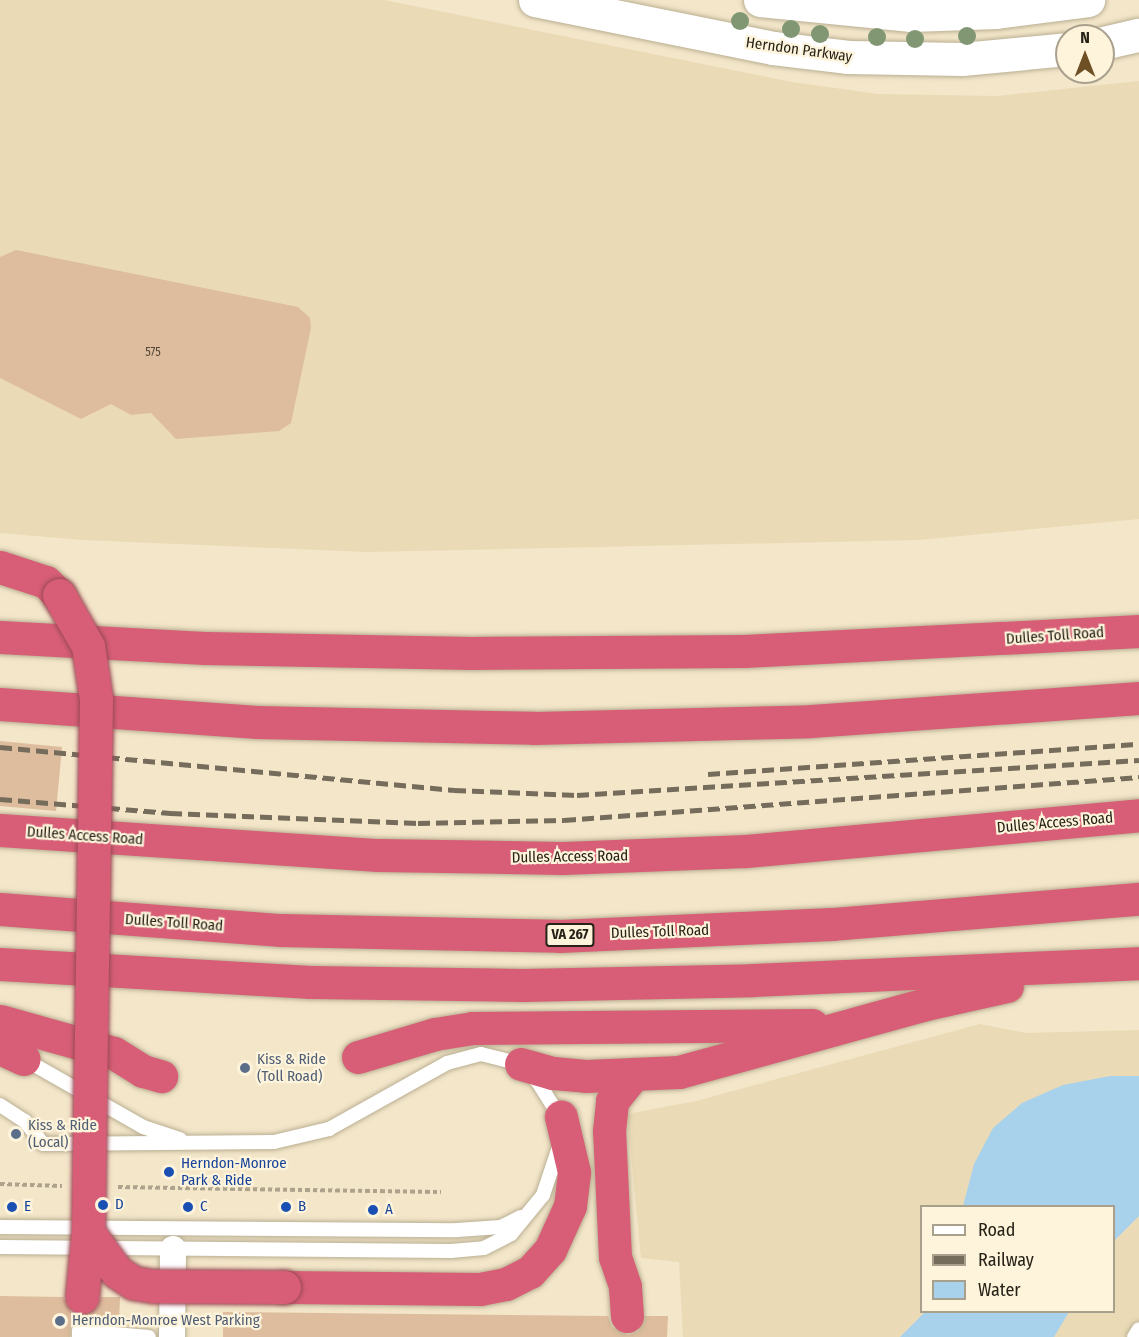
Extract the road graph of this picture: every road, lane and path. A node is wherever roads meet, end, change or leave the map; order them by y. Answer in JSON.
{"nodes":[{"id":1,"x":535,"y":0,"type":"edge"},
{"id":2,"x":760,"y":0,"type":"edge"},
{"id":3,"x":1088,"y":0,"type":"edge"},
{"id":4,"x":826,"y":4,"type":"edge"},
{"id":5,"x":1139,"y":35,"type":"edge"},
{"id":6,"x":1115,"y":40,"type":"edge"},
{"id":7,"x":1055,"y":50,"type":"edge"},
{"id":8,"x":0,"y":567,"type":"edge"},
{"id":9,"x":1139,"y":631,"type":"edge"},
{"id":10,"x":0,"y":638,"type":"edge"},
{"id":11,"x":1139,"y":698,"type":"edge"},
{"id":12,"x":0,"y":704,"type":"edge"},
{"id":13,"x":1139,"y":815,"type":"edge"},
{"id":14,"x":0,"y":830,"type":"edge"},
{"id":15,"x":1139,"y":899,"type":"edge"},
{"id":16,"x":0,"y":909,"type":"edge"},
{"id":17,"x":0,"y":964,"type":"edge"},
{"id":18,"x":1139,"y":964,"type":"edge"},
{"id":19,"x":0,"y":1021,"type":"edge"},
{"id":20,"x":854,"y":1024,"type":"junction"},
{"id":21,"x":8,"y":1055,"type":"edge"},
{"id":22,"x":358,"y":1057,"type":"dead end"},
{"id":23,"x":521,"y":1064,"type":"junction"},
{"id":24,"x":634,"y":1074,"type":"junction"},
{"id":25,"x":161,"y":1076,"type":"dead end"},
{"id":26,"x":0,"y":1105,"type":"edge"},
{"id":27,"x":561,"y":1117,"type":"junction"},
{"id":28,"x":194,"y":1142,"type":"junction"},
{"id":29,"x":0,"y":1184,"type":"edge"},
{"id":30,"x":71,"y":1186,"type":"dead end"},
{"id":31,"x":105,"y":1186,"type":"dead end"},
{"id":32,"x":441,"y":1192,"type":"dead end"},
{"id":33,"x":532,"y":1209,"type":"junction"},
{"id":34,"x":0,"y":1227,"type":"edge"},
{"id":35,"x":88,"y":1232,"type":"junction"},
{"id":36,"x":174,"y":1239,"type":"junction"},
{"id":37,"x":0,"y":1247,"type":"edge"},
{"id":38,"x":82,"y":1297,"type":"dead end"},
{"id":39,"x":627,"y":1316,"type":"dead end"},
{"id":40,"x":1139,"y":1329,"type":"edge"},
{"id":41,"x":79,"y":1337,"type":"edge"},
{"id":42,"x":148,"y":1337,"type":"edge"},
{"id":43,"x":172,"y":1337,"type":"edge"},
{"id":44,"x":1134,"y":1337,"type":"edge"}],
"edges":[{"from":1,"to":7,"type":"main road","name":"Herndon Parkway"},
{"from":2,"to":4,"type":"main road"},
{"from":3,"to":4,"type":"main road"},
{"from":5,"to":6,"type":"main road"},
{"from":8,"to":35,"type":"highway","bridge":true},
{"from":9,"to":10,"type":"highway","name":"Dulles Toll Road"},
{"from":11,"to":12,"type":"highway"},
{"from":13,"to":14,"type":"highway","name":"Dulles Access Road"},
{"from":15,"to":16,"type":"highway","name":"Dulles Toll Road","number":"VA 267"},
{"from":17,"to":18,"type":"highway"},
{"from":18,"to":20,"type":"highway"},
{"from":19,"to":25,"type":"highway"},
{"from":20,"to":22,"type":"highway"},
{"from":20,"to":24,"type":"highway"},
{"from":21,"to":28,"type":"lane"},
{"from":23,"to":24,"type":"highway"},
{"from":23,"to":27,"type":"lane"},
{"from":23,"to":28,"type":"lane"},
{"from":24,"to":39,"type":"highway"},
{"from":26,"to":28,"type":"lane"},
{"from":27,"to":33,"type":"lane"},
{"from":27,"to":35,"type":"highway","bridge":true},
{"from":29,"to":30,"type":"path"},
{"from":31,"to":32,"type":"path"},
{"from":33,"to":36,"type":"lane"},
{"from":33,"to":36,"type":"lane"},
{"from":34,"to":36,"type":"lane"},
{"from":35,"to":38,"type":"highway","bridge":true},
{"from":36,"to":37,"type":"lane"},
{"from":36,"to":43,"type":"street"},
{"from":40,"to":44,"type":"lane"},
{"from":41,"to":42,"type":"lane"}]}
